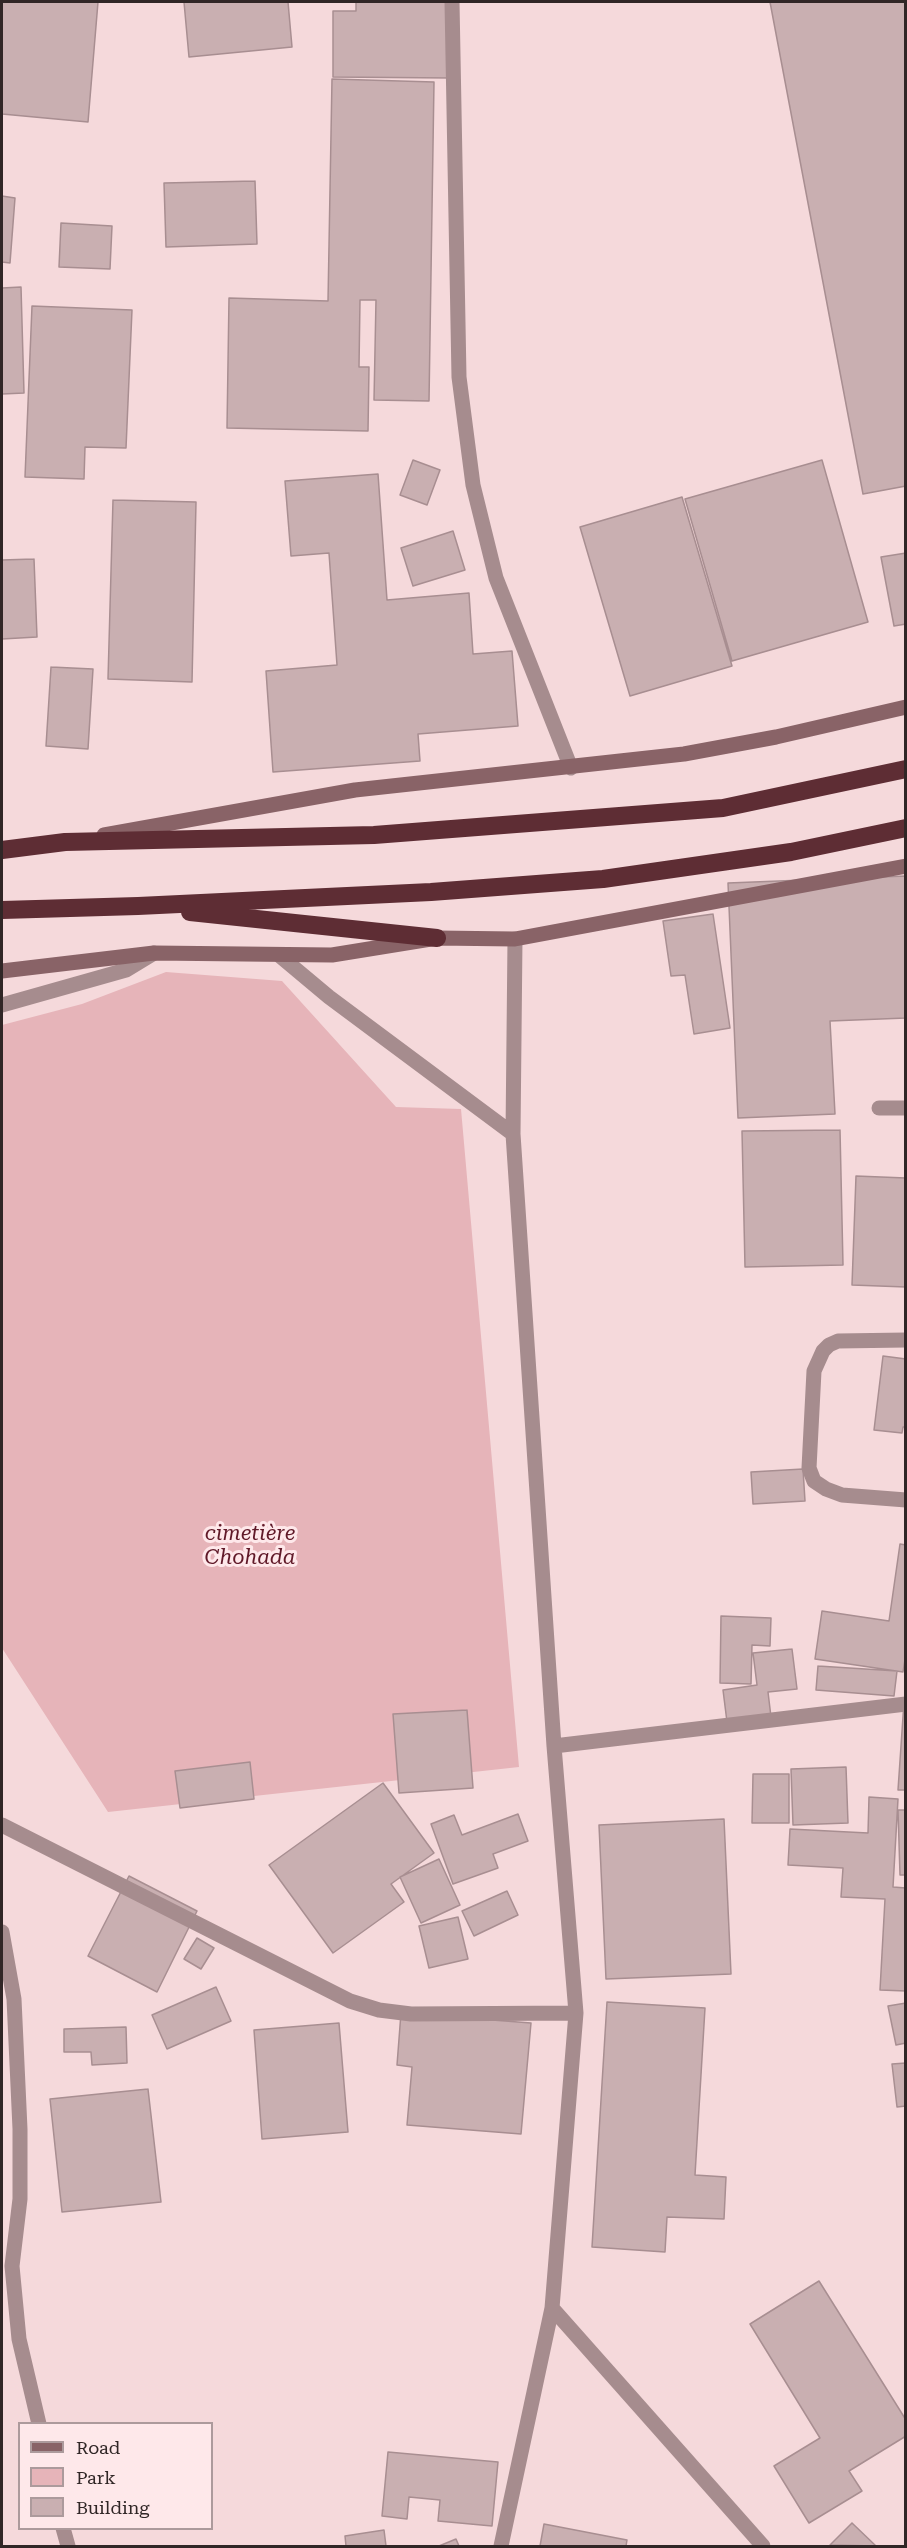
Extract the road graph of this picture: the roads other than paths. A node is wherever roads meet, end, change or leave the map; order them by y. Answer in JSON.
{"nodes":[{"id":1,"x":452,"y":2,"type":"edge"},
{"id":2,"x":906,"y":707,"type":"edge"},
{"id":3,"x":571,"y":768,"type":"junction"},
{"id":4,"x":906,"y":769,"type":"edge"},
{"id":5,"x":906,"y":828,"type":"edge"},
{"id":6,"x":65,"y":842,"type":"junction"},
{"id":7,"x":2,"y":850,"type":"edge"},
{"id":8,"x":906,"y":866,"type":"edge"},
{"id":9,"x":138,"y":906,"type":"junction"},
{"id":10,"x":2,"y":910,"type":"edge"},
{"id":11,"x":437,"y":938,"type":"junction"},
{"id":12,"x":514,"y":939,"type":"junction"},
{"id":13,"x":154,"y":953,"type":"junction"},
{"id":14,"x":280,"y":956,"type":"junction"},
{"id":15,"x":2,"y":971,"type":"edge"},
{"id":16,"x":2,"y":1005,"type":"edge"},
{"id":17,"x":879,"y":1108,"type":"dead end"},
{"id":18,"x":906,"y":1108,"type":"edge"},
{"id":19,"x":513,"y":1134,"type":"junction"},
{"id":20,"x":906,"y":1340,"type":"edge"},
{"id":21,"x":906,"y":1500,"type":"edge"},
{"id":22,"x":906,"y":1704,"type":"edge"},
{"id":23,"x":554,"y":1746,"type":"junction"},
{"id":24,"x":2,"y":1825,"type":"edge"},
{"id":25,"x":2,"y":1932,"type":"edge"},
{"id":26,"x":576,"y":2013,"type":"junction"},
{"id":27,"x":552,"y":2308,"type":"junction"},
{"id":28,"x":39,"y":2422,"type":"edge"},
{"id":29,"x":63,"y":2530,"type":"edge"},
{"id":30,"x":68,"y":2547,"type":"edge"},
{"id":31,"x":501,"y":2547,"type":"edge"},
{"id":32,"x":763,"y":2547,"type":"edge"}],
"edges":[{"from":1,"to":3,"type":"street"},
{"from":2,"to":3,"type":"main road"},
{"from":3,"to":6,"type":"main road"},
{"from":4,"to":6,"type":"highway"},
{"from":5,"to":9,"type":"highway"},
{"from":6,"to":7,"type":"highway"},
{"from":8,"to":12,"type":"main road"},
{"from":9,"to":10,"type":"highway"},
{"from":9,"to":11,"type":"highway"},
{"from":11,"to":12,"type":"main road"},
{"from":11,"to":14,"type":"main road"},
{"from":12,"to":19,"type":"street"},
{"from":13,"to":14,"type":"main road"},
{"from":13,"to":15,"type":"main road"},
{"from":13,"to":16,"type":"street"},
{"from":14,"to":19,"type":"street"},
{"from":17,"to":18,"type":"street"},
{"from":19,"to":23,"type":"street"},
{"from":20,"to":21,"type":"street"},
{"from":22,"to":23,"type":"street"},
{"from":23,"to":26,"type":"street"},
{"from":24,"to":26,"type":"street"},
{"from":25,"to":28,"type":"street"},
{"from":26,"to":27,"type":"street"},
{"from":27,"to":31,"type":"street"},
{"from":27,"to":32,"type":"street"},
{"from":29,"to":30,"type":"street"}]}
